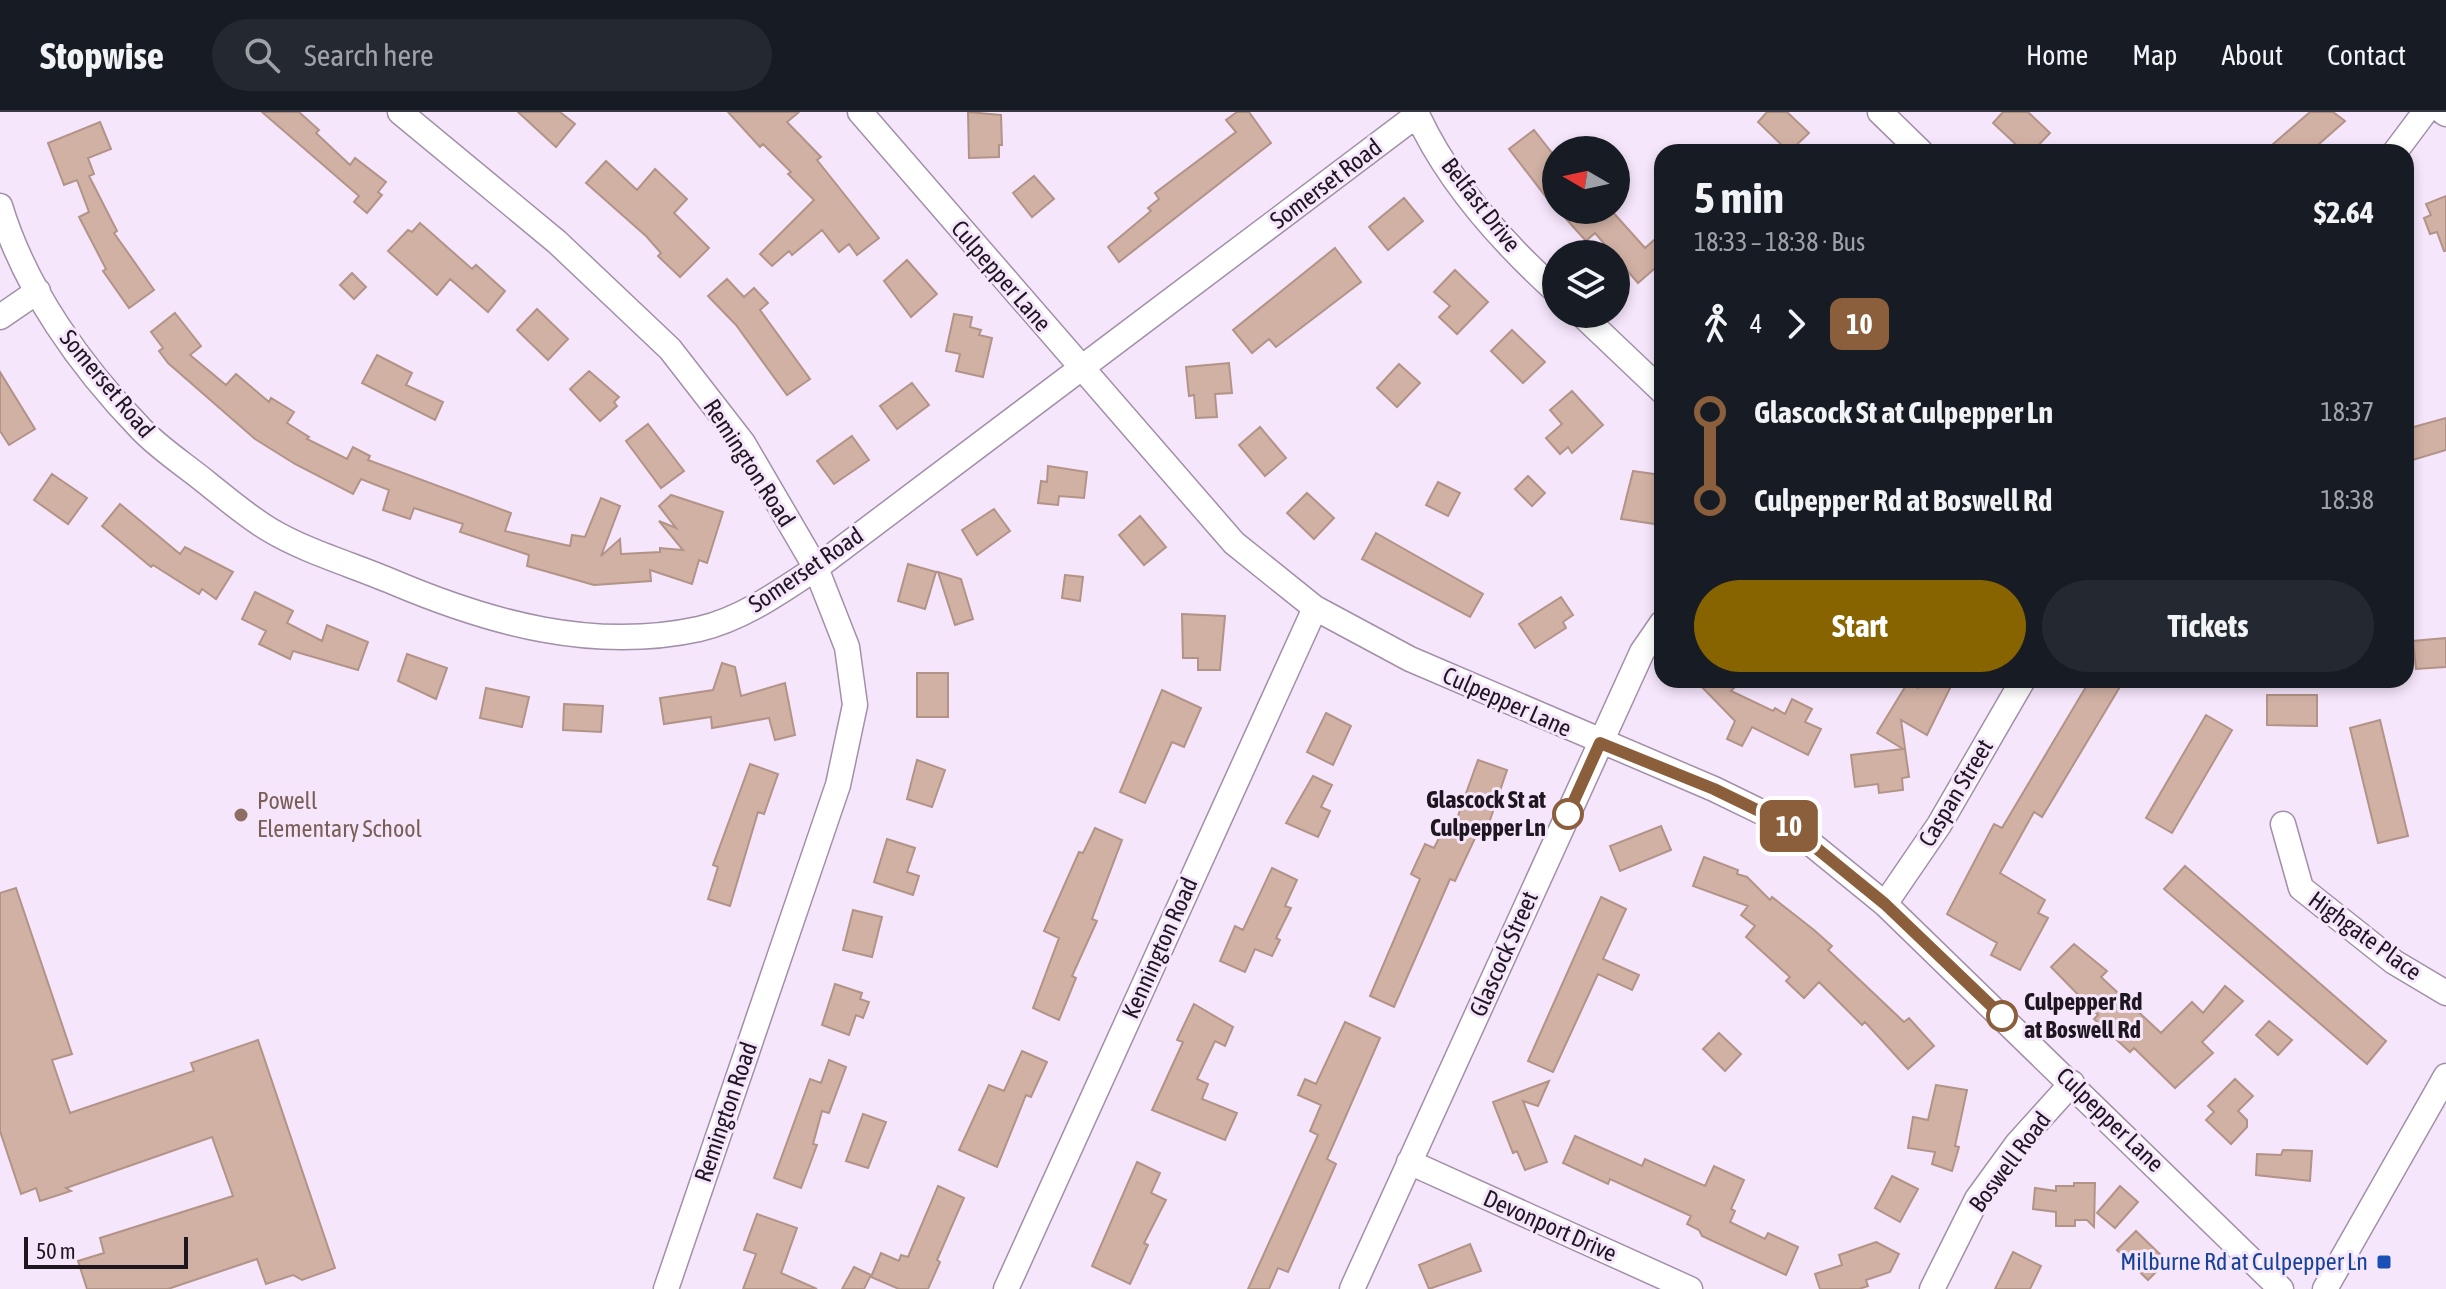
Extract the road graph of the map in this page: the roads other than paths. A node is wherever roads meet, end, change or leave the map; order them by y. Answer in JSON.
{"nodes":[{"id":1,"x":400,"y":112,"type":"edge"},
{"id":2,"x":1880,"y":112,"type":"edge"},
{"id":3,"x":2425,"y":112,"type":"edge"},
{"id":4,"x":1417,"y":114,"type":"edge"},
{"id":5,"x":867,"y":115,"type":"edge"},
{"id":6,"x":1913,"y":144,"type":"edge"},
{"id":7,"x":2401,"y":144,"type":"edge"},
{"id":8,"x":0,"y":206,"type":"edge"},
{"id":9,"x":1542,"y":277,"type":"edge"},
{"id":10,"x":38,"y":291,"type":"junction"},
{"id":11,"x":0,"y":317,"type":"edge"},
{"id":12,"x":1596,"y":328,"type":"edge"},
{"id":13,"x":1081,"y":369,"type":"junction"},
{"id":14,"x":1654,"y":383,"type":"edge"},
{"id":15,"x":816,"y":568,"type":"junction"},
{"id":16,"x":1315,"y":608,"type":"junction"},
{"id":17,"x":1654,"y":635,"type":"edge"},
{"id":18,"x":2018,"y":688,"type":"edge"},
{"id":19,"x":1600,"y":743,"type":"junction"},
{"id":20,"x":2283,"y":824,"type":"dead end"},
{"id":21,"x":1885,"y":904,"type":"junction"},
{"id":22,"x":2446,"y":993,"type":"edge"},
{"id":23,"x":2446,"y":1076,"type":"edge"},
{"id":24,"x":2072,"y":1083,"type":"junction"},
{"id":25,"x":1409,"y":1162,"type":"junction"},
{"id":26,"x":666,"y":1289,"type":"edge"},
{"id":27,"x":1006,"y":1289,"type":"edge"},
{"id":28,"x":1352,"y":1289,"type":"edge"},
{"id":29,"x":1690,"y":1289,"type":"edge"},
{"id":30,"x":1932,"y":1289,"type":"edge"},
{"id":31,"x":2281,"y":1289,"type":"edge"},
{"id":32,"x":2325,"y":1289,"type":"edge"}],
"edges":[{"from":1,"to":15,"type":"street","name":"Remington Road"},
{"from":2,"to":6,"type":"street"},
{"from":3,"to":7,"type":"street"},
{"from":4,"to":9,"type":"street","name":"Belfast Drive"},
{"from":4,"to":13,"type":"street","name":"Somerset Road"},
{"from":5,"to":13,"type":"street","name":"Culpepper Lane"},
{"from":8,"to":10,"type":"street","name":"Somerset Road"},
{"from":10,"to":11,"type":"street"},
{"from":10,"to":15,"type":"street","name":"Somerset Road"},
{"from":12,"to":14,"type":"street"},
{"from":13,"to":15,"type":"street","name":"Somerset Road"},
{"from":13,"to":16,"type":"street","name":"Culpepper Lane"},
{"from":15,"to":26,"type":"street","name":"Remington Road"},
{"from":16,"to":19,"type":"street","name":"Culpepper Lane"},
{"from":16,"to":27,"type":"street","name":"Kennington Road"},
{"from":17,"to":19,"type":"street","name":"Glascock Street"},
{"from":18,"to":21,"type":"street","name":"Caspan Street"},
{"from":19,"to":21,"type":"street","name":"Culpepper Lane"},
{"from":19,"to":25,"type":"street","name":"Glascock Street"},
{"from":20,"to":22,"type":"street","name":"Highgate Place"},
{"from":21,"to":24,"type":"street","name":"Culpepper Lane"},
{"from":23,"to":32,"type":"street"},
{"from":24,"to":30,"type":"street","name":"Boswell Road"},
{"from":24,"to":31,"type":"street","name":"Culpepper Lane"},
{"from":25,"to":28,"type":"street","name":"Glascock Street"},
{"from":25,"to":29,"type":"street","name":"Devonport Drive"}]}
